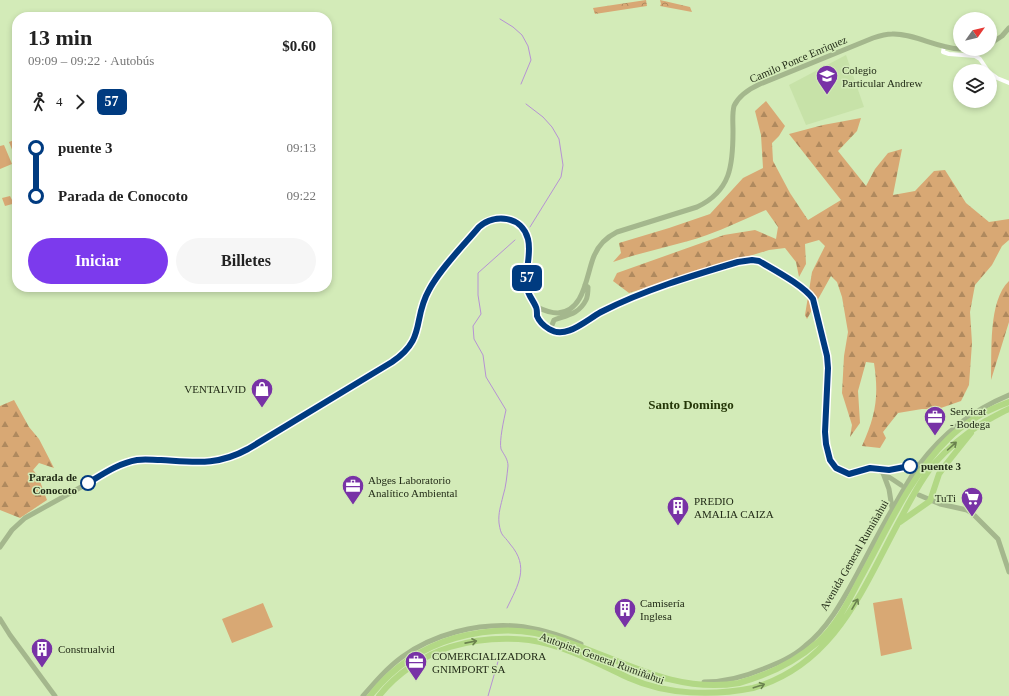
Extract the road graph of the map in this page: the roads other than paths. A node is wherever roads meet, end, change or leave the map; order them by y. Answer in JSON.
{"nodes":[{"id":1,"x":1009,"y":28,"type":"edge"},
{"id":2,"x":997,"y":39,"type":"edge"},
{"id":3,"x":944,"y":46,"type":"junction"},
{"id":4,"x":953,"y":48,"type":"edge"},
{"id":5,"x":983,"y":64,"type":"edge"},
{"id":6,"x":997,"y":78,"type":"edge"},
{"id":7,"x":1009,"y":83,"type":"edge"},
{"id":8,"x":585,"y":285,"type":"junction"},
{"id":9,"x":537,"y":307,"type":"junction"},
{"id":10,"x":550,"y":330,"type":"junction"},
{"id":11,"x":1009,"y":395,"type":"edge"},
{"id":12,"x":1009,"y":402,"type":"edge"},
{"id":13,"x":1009,"y":409,"type":"edge"},
{"id":14,"x":976,"y":428,"type":"junction"},
{"id":15,"x":920,"y":464,"type":"junction"},
{"id":16,"x":900,"y":468,"type":"junction"},
{"id":17,"x":877,"y":469,"type":"junction"},
{"id":18,"x":883,"y":473,"type":"junction"},
{"id":19,"x":892,"y":479,"type":"junction"},
{"id":20,"x":901,"y":485,"type":"dead end"},
{"id":21,"x":889,"y":489,"type":"junction"},
{"id":22,"x":919,"y":495,"type":"dead end"},
{"id":23,"x":930,"y":500,"type":"junction"},
{"id":24,"x":892,"y":509,"type":"junction"},
{"id":25,"x":898,"y":523,"type":"junction"},
{"id":26,"x":0,"y":547,"type":"edge"},
{"id":27,"x":1009,"y":572,"type":"edge"},
{"id":28,"x":0,"y":619,"type":"edge"},
{"id":29,"x":55,"y":696,"type":"edge"},
{"id":30,"x":363,"y":696,"type":"edge"},
{"id":31,"x":370,"y":696,"type":"edge"},
{"id":32,"x":379,"y":696,"type":"edge"}],
"edges":[{"from":1,"to":2,"type":"main road"},
{"from":3,"to":4,"type":"main road","name":"Camilo Ponce Enrìquez"},
{"from":3,"to":5,"type":"street"},
{"from":3,"to":8,"type":"main road","name":"Camilo Ponce Enrìquez"},
{"from":6,"to":7,"type":"street"},
{"from":8,"to":9,"type":"main road","name":"Camilo Ponce Enrìquez"},
{"from":8,"to":10,"type":"main road"},
{"from":9,"to":10,"type":"main road"},
{"from":9,"to":26,"type":"main road"},
{"from":10,"to":17,"type":"main road"},
{"from":11,"to":15,"type":"main road","name":"Avenida General Rumiñahui"},
{"from":12,"to":31,"type":"highway","name":"Autopista General Rumiñahui"},
{"from":13,"to":14,"type":"highway","name":"Autopista General Rumiñahui"},
{"from":14,"to":23,"type":"highway"},
{"from":25,"to":14,"type":"highway","name":"Autopista General Rumiñahui","one_way":true},
{"from":15,"to":16,"type":"main road"},
{"from":15,"to":24,"type":"main road","name":"Avenida General Rumiñahui"},
{"from":16,"to":17,"type":"main road"},
{"from":16,"to":19,"type":"main road"},
{"from":17,"to":18,"type":"main road"},
{"from":18,"to":19,"type":"main road"},
{"from":18,"to":21,"type":"main road"},
{"from":19,"to":20,"type":"main road"},
{"from":19,"to":21,"type":"main road"},
{"from":21,"to":24,"type":"main road"},
{"from":22,"to":23,"type":"main road"},
{"from":23,"to":25,"type":"highway"},
{"from":23,"to":27,"type":"main road"},
{"from":24,"to":30,"type":"main road","name":"Avenida General Rumiñahui"},
{"from":32,"to":25,"type":"highway","name":"Autopista General Rumiñahui","one_way":true},
{"from":28,"to":29,"type":"main road"}]}
